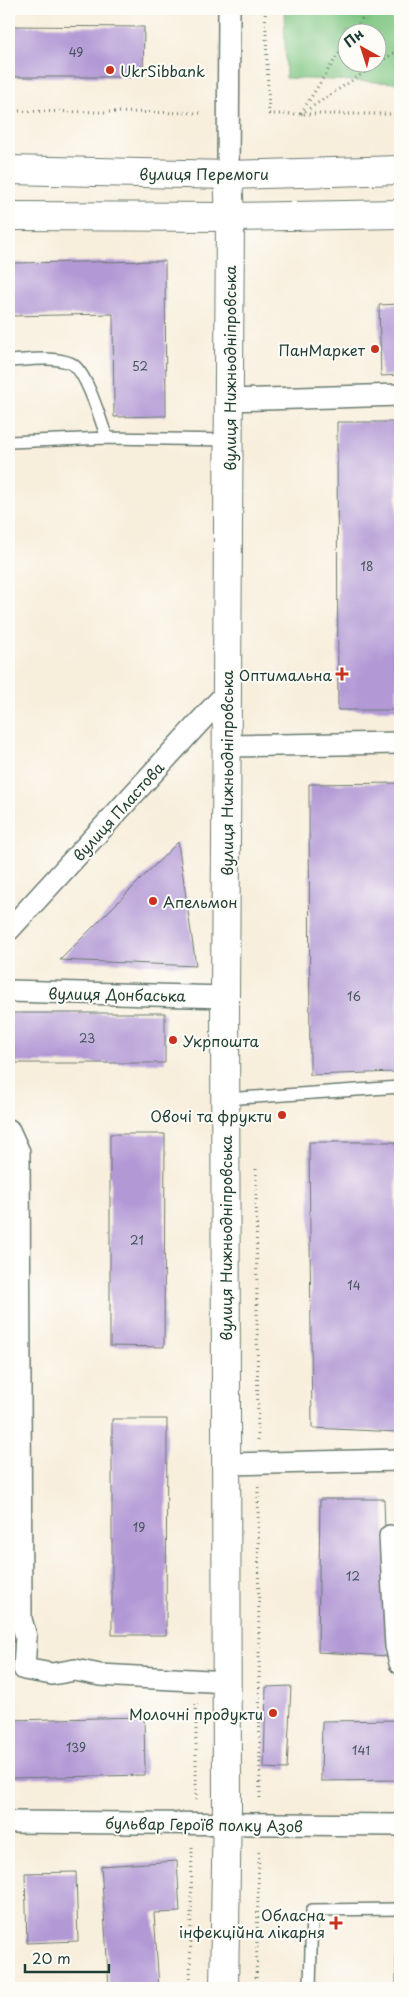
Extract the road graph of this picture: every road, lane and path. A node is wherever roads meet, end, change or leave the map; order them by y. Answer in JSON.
{"nodes":[{"id":1,"x":229,"y":9,"type":"edge"},
{"id":2,"x":264,"y":9,"type":"edge"},
{"id":3,"x":368,"y":9,"type":"edge"},
{"id":4,"x":360,"y":22,"type":"edge"},
{"id":5,"x":400,"y":49,"type":"edge"},
{"id":6,"x":336,"y":58,"type":"edge"},
{"id":7,"x":9,"y":111,"type":"edge"},
{"id":8,"x":205,"y":113,"type":"dead end"},
{"id":9,"x":400,"y":114,"type":"edge"},
{"id":10,"x":300,"y":115,"type":"junction"},
{"id":11,"x":9,"y":170,"type":"edge"},
{"id":12,"x":400,"y":170,"type":"edge"},
{"id":13,"x":228,"y":175,"type":"junction"},
{"id":14,"x":400,"y":214,"type":"edge"},
{"id":15,"x":9,"y":216,"type":"edge"},
{"id":16,"x":230,"y":217,"type":"junction"},
{"id":17,"x":9,"y":361,"type":"edge"},
{"id":18,"x":400,"y":395,"type":"edge"},
{"id":19,"x":228,"y":400,"type":"junction"},
{"id":20,"x":107,"y":438,"type":"junction"},
{"id":21,"x":228,"y":440,"type":"junction"},
{"id":22,"x":9,"y":442,"type":"edge"},
{"id":23,"x":227,"y":692,"type":"junction"},
{"id":24,"x":400,"y":743,"type":"edge"},
{"id":25,"x":226,"y":746,"type":"junction"},
{"id":26,"x":9,"y":930,"type":"edge"},
{"id":27,"x":9,"y":991,"type":"edge"},
{"id":28,"x":225,"y":997,"type":"junction"},
{"id":29,"x":400,"y":1087,"type":"edge"},
{"id":30,"x":225,"y":1100,"type":"junction"},
{"id":31,"x":9,"y":1130,"type":"edge"},
{"id":32,"x":15,"y":1380,"type":"edge"},
{"id":33,"x":400,"y":1460,"type":"edge"},
{"id":34,"x":226,"y":1464,"type":"junction"},
{"id":35,"x":390,"y":1536,"type":"dead end"},
{"id":36,"x":400,"y":1662,"type":"edge"},
{"id":37,"x":16,"y":1669,"type":"edge"},
{"id":38,"x":227,"y":1682,"type":"junction"},
{"id":39,"x":260,"y":1789,"type":"dead end"},
{"id":40,"x":9,"y":1822,"type":"edge"},
{"id":41,"x":227,"y":1825,"type":"junction"},
{"id":42,"x":260,"y":1825,"type":"junction"},
{"id":43,"x":400,"y":1825,"type":"edge"},
{"id":44,"x":192,"y":1842,"type":"dead end"},
{"id":45,"x":400,"y":1909,"type":"edge"},
{"id":46,"x":190,"y":1988,"type":"edge"},
{"id":47,"x":224,"y":1988,"type":"edge"},
{"id":48,"x":256,"y":1988,"type":"edge"},
{"id":49,"x":310,"y":1988,"type":"edge"}],
"edges":[{"from":1,"to":13,"type":"street"},
{"from":2,"to":10,"type":"path"},
{"from":3,"to":4,"type":"path"},
{"from":5,"to":10,"type":"path"},
{"from":6,"to":10,"type":"path"},
{"from":7,"to":8,"type":"path"},
{"from":9,"to":10,"type":"path"},
{"from":11,"to":13,"type":"street","name":"вулиця Перемоги"},
{"from":12,"to":13,"type":"street","name":"вулиця Перемоги"},
{"from":13,"to":16,"type":"street","name":"вулиця Нижньодніпровська"},
{"from":14,"to":16,"type":"street"},
{"from":15,"to":16,"type":"street"},
{"from":16,"to":19,"type":"street","name":"вулиця Нижньодніпровська"},
{"from":17,"to":20,"type":"lane"},
{"from":18,"to":19,"type":"street"},
{"from":19,"to":21,"type":"street","name":"вулиця Нижньодніпровська"},
{"from":20,"to":21,"type":"lane"},
{"from":20,"to":22,"type":"lane"},
{"from":21,"to":23,"type":"street","name":"вулиця Нижньодніпровська"},
{"from":23,"to":25,"type":"street","name":"вулиця Нижньодніпровська"},
{"from":23,"to":26,"type":"street","name":"вулиця Пластова"},
{"from":24,"to":25,"type":"street"},
{"from":25,"to":28,"type":"street","name":"вулиця Нижньодніпровська"},
{"from":27,"to":28,"type":"street","name":"вулиця Донбаська"},
{"from":28,"to":30,"type":"street","name":"вулиця Нижньодніпровська"},
{"from":29,"to":30,"type":"lane"},
{"from":30,"to":34,"type":"street","name":"вулиця Нижньодніпровська"},
{"from":31,"to":32,"type":"street"},
{"from":32,"to":37,"type":"street"},
{"from":33,"to":34,"type":"street"},
{"from":34,"to":38,"type":"street","name":"вулиця Нижньодніпровська"},
{"from":35,"to":36,"type":"street"},
{"from":37,"to":38,"type":"street"},
{"from":38,"to":41,"type":"street","name":"вулиця Нижньодніпровська"},
{"from":39,"to":42,"type":"path"},
{"from":40,"to":41,"type":"street","name":"бульвар Героїв полку Азов"},
{"from":41,"to":42,"type":"street","name":"бульвар Героїв полку Азов"},
{"from":41,"to":47,"type":"street","name":"вулиця Нижньодніпровська"},
{"from":42,"to":43,"type":"street","name":"бульвар Героїв полку Азов"},
{"from":42,"to":48,"type":"path"},
{"from":44,"to":46,"type":"path"},
{"from":45,"to":49,"type":"lane"}]}
